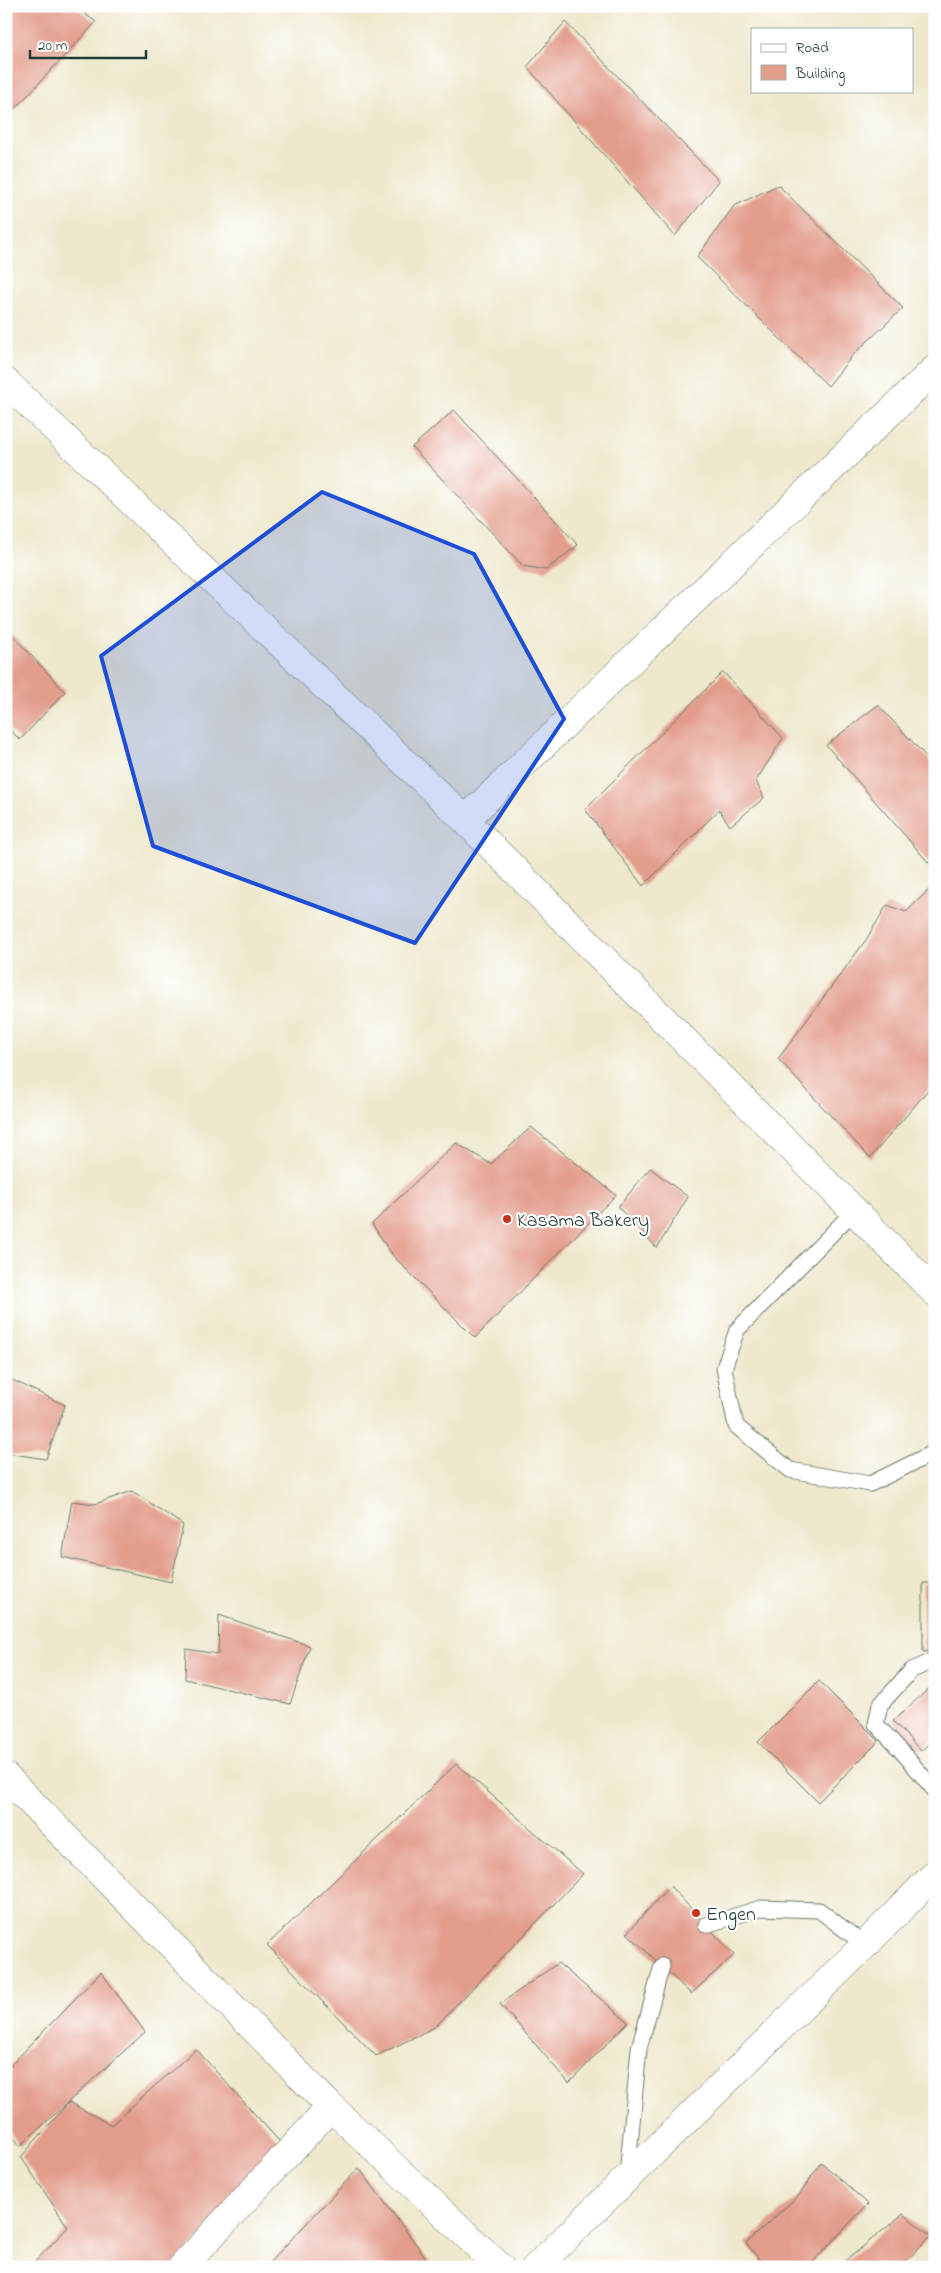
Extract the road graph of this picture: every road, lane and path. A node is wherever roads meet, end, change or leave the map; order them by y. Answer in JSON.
{"nodes":[{"id":1,"x":935,"y":369,"type":"edge"},
{"id":2,"x":6,"y":382,"type":"edge"},
{"id":3,"x":465,"y":820,"type":"junction"},
{"id":4,"x":854,"y":1211,"type":"junction"},
{"id":5,"x":935,"y":1292,"type":"edge"},
{"id":6,"x":935,"y":1452,"type":"edge"},
{"id":7,"x":935,"y":1660,"type":"edge"},
{"id":8,"x":6,"y":1777,"type":"edge"},
{"id":9,"x":935,"y":1791,"type":"edge"},
{"id":10,"x":935,"y":1874,"type":"edge"},
{"id":11,"x":706,"y":1925,"type":"dead end"},
{"id":12,"x":865,"y":1945,"type":"junction"},
{"id":13,"x":662,"y":1966,"type":"dead end"},
{"id":14,"x":331,"y":2106,"type":"junction"},
{"id":15,"x":627,"y":2177,"type":"junction"},
{"id":16,"x":182,"y":2267,"type":"edge"},
{"id":17,"x":500,"y":2267,"type":"edge"},
{"id":18,"x":536,"y":2267,"type":"edge"}],
"edges":[{"from":1,"to":3,"type":"street"},
{"from":2,"to":3,"type":"street"},
{"from":3,"to":4,"type":"street"},
{"from":4,"to":5,"type":"street"},
{"from":4,"to":6,"type":"lane"},
{"from":7,"to":9,"type":"lane"},
{"from":8,"to":14,"type":"street"},
{"from":10,"to":12,"type":"street"},
{"from":11,"to":12,"type":"lane"},
{"from":12,"to":15,"type":"street"},
{"from":13,"to":15,"type":"lane"},
{"from":14,"to":16,"type":"street"},
{"from":14,"to":17,"type":"street"},
{"from":15,"to":18,"type":"street"}]}
